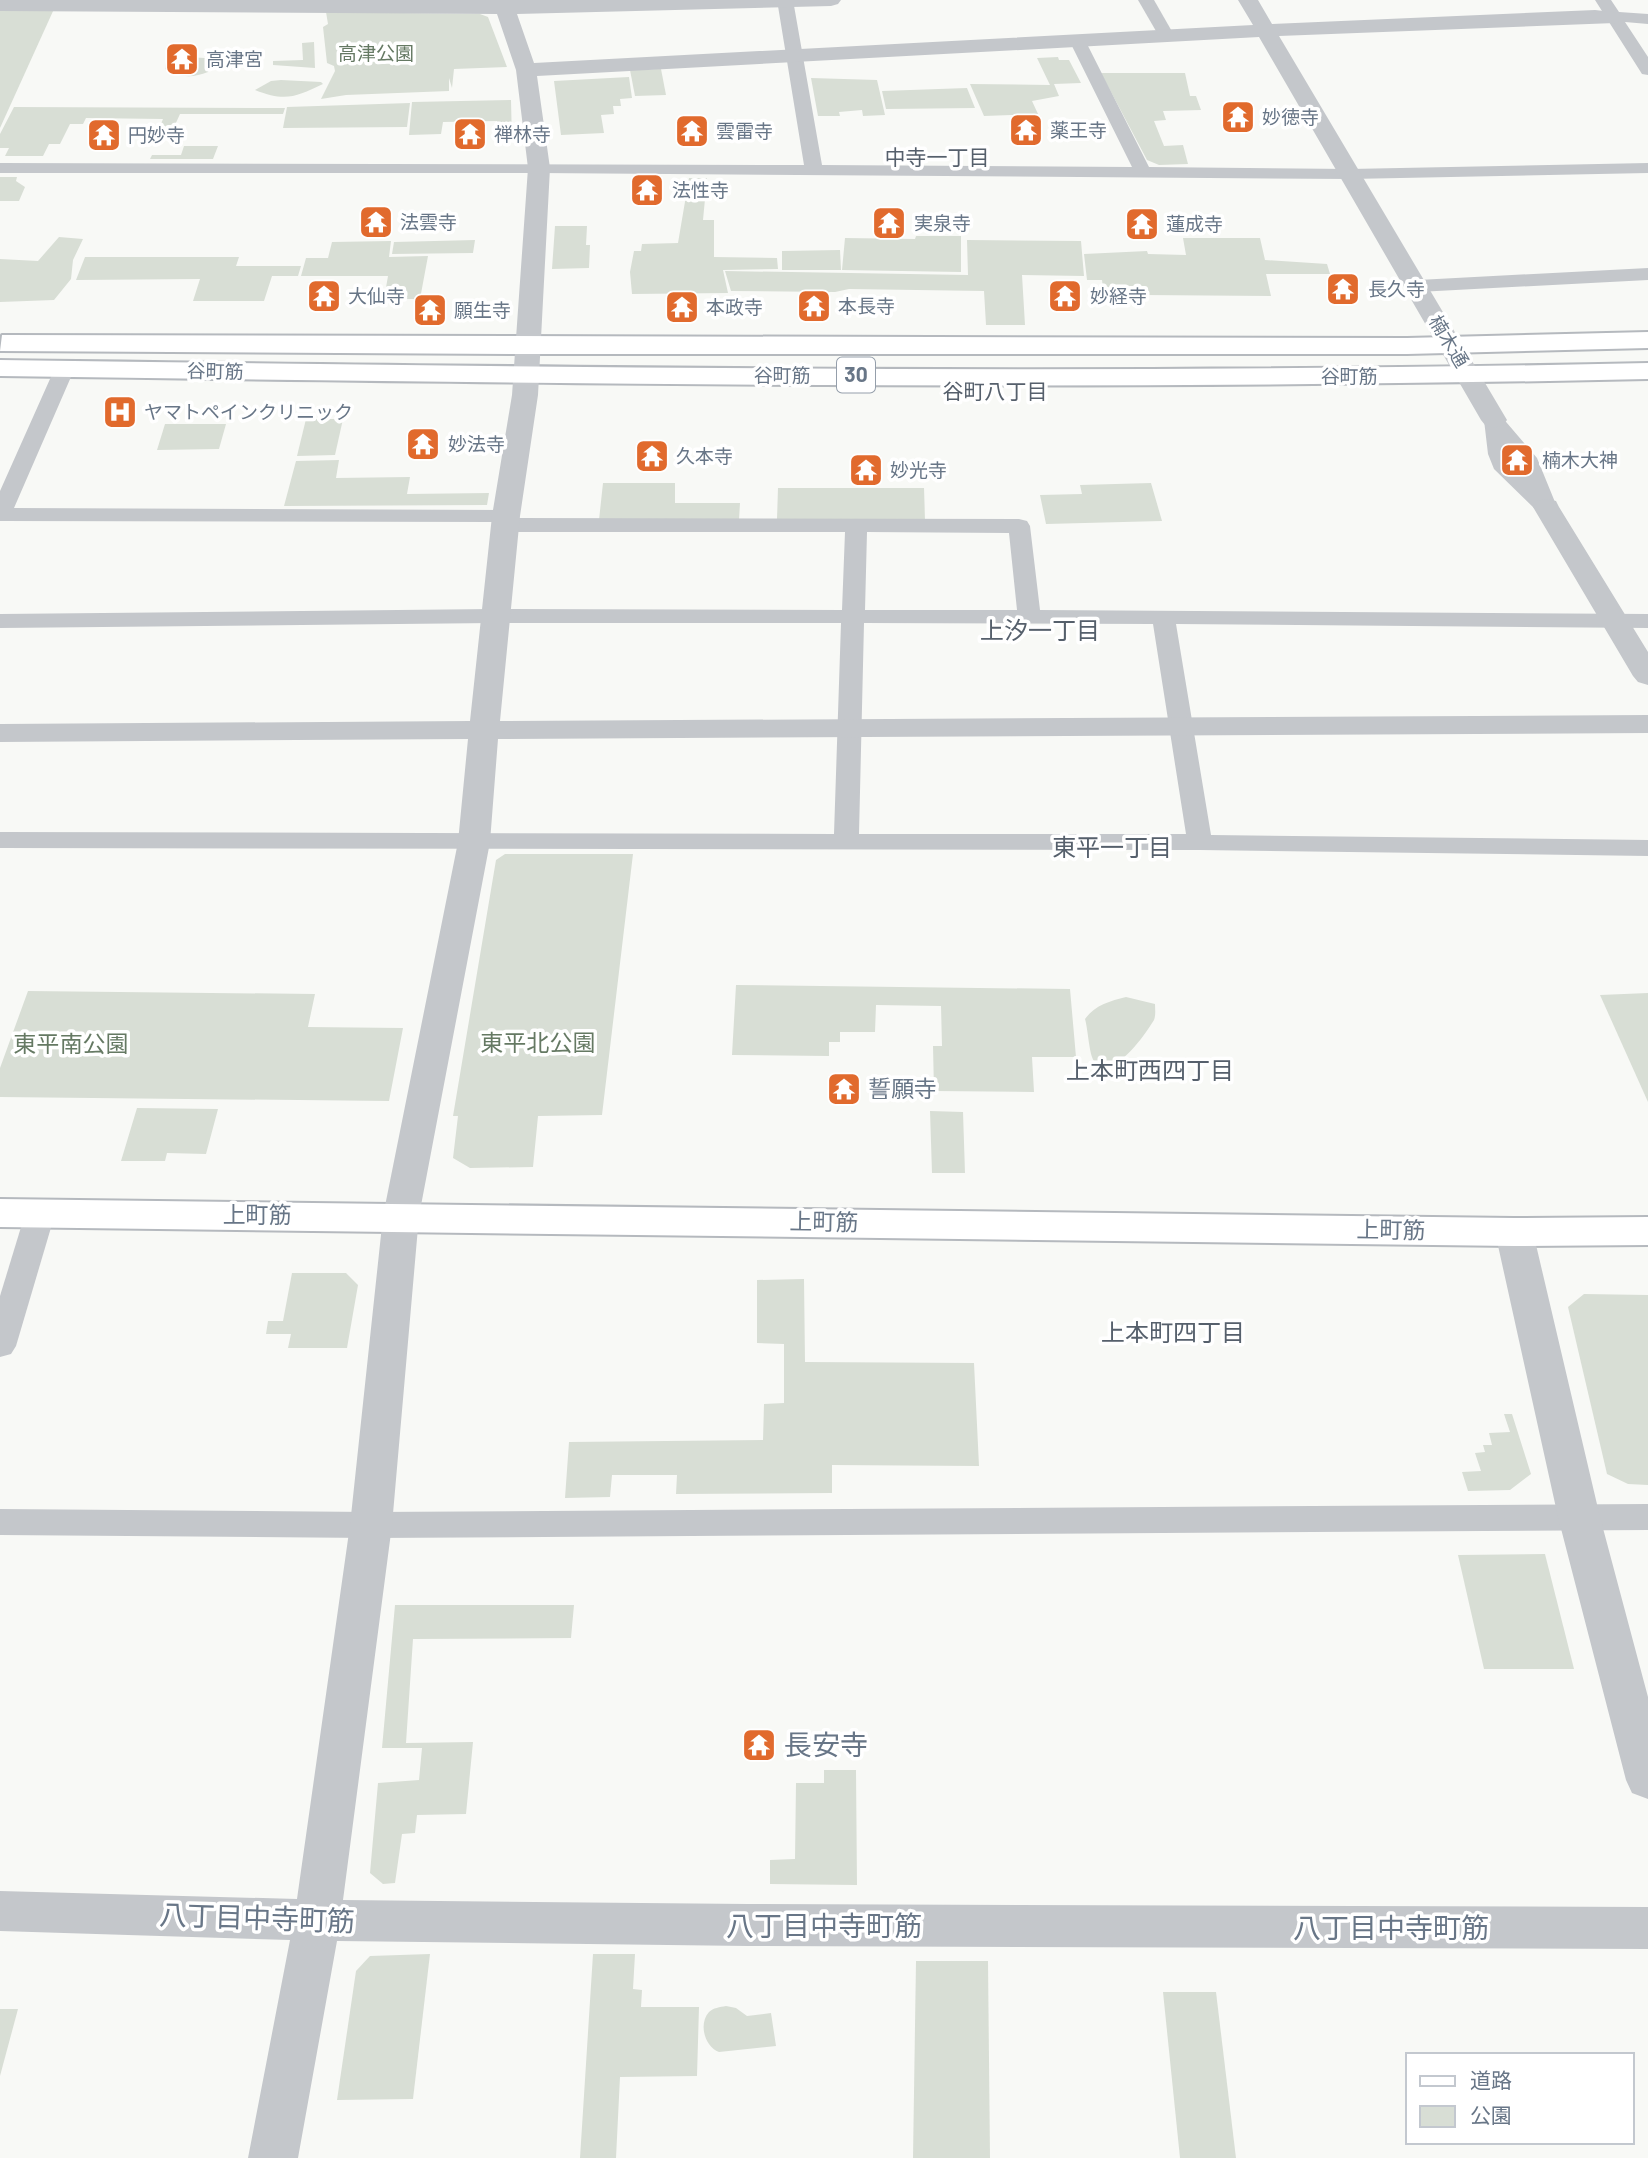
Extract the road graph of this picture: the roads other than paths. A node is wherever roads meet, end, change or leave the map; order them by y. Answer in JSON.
{"nodes":[{"id":1,"x":831,"y":0,"type":"edge"},
{"id":2,"x":1146,"y":0,"type":"edge"},
{"id":3,"x":1248,"y":0,"type":"edge"},
{"id":4,"x":1602,"y":0,"type":"edge"},
{"id":5,"x":785,"y":1,"type":"edge"},
{"id":6,"x":53,"y":2,"type":"edge"},
{"id":7,"x":298,"y":4,"type":"edge"},
{"id":8,"x":506,"y":4,"type":"edge"},
{"id":9,"x":0,"y":5,"type":"edge"},
{"id":10,"x":1615,"y":17,"type":"junction"},
{"id":11,"x":1648,"y":19,"type":"edge"},
{"id":12,"x":1268,"y":31,"type":"junction"},
{"id":13,"x":1166,"y":35,"type":"junction"},
{"id":14,"x":1077,"y":40,"type":"junction"},
{"id":15,"x":796,"y":56,"type":"junction"},
{"id":16,"x":526,"y":70,"type":"junction"},
{"id":17,"x":1648,"y":70,"type":"edge"},
{"id":18,"x":0,"y":168,"type":"edge"},
{"id":19,"x":539,"y":168,"type":"junction"},
{"id":20,"x":1648,"y":168,"type":"edge"},
{"id":21,"x":814,"y":170,"type":"junction"},
{"id":22,"x":1143,"y":172,"type":"junction"},
{"id":23,"x":1350,"y":174,"type":"junction"},
{"id":24,"x":1648,"y":274,"type":"edge"},
{"id":25,"x":1418,"y":286,"type":"junction"},
{"id":26,"x":1648,"y":340,"type":"edge"},
{"id":27,"x":0,"y":341,"type":"edge"},
{"id":28,"x":1451,"y":345,"type":"junction"},
{"id":29,"x":526,"y":361,"type":"junction"},
{"id":30,"x":0,"y":369,"type":"edge"},
{"id":31,"x":64,"y":370,"type":"junction"},
{"id":32,"x":1648,"y":371,"type":"edge"},
{"id":33,"x":1470,"y":376,"type":"junction"},
{"id":34,"x":1494,"y":420,"type":"joint"},
{"id":35,"x":1546,"y":507,"type":"joint"},
{"id":36,"x":1,"y":511,"type":"edge"},
{"id":37,"x":505,"y":520,"type":"junction"},
{"id":38,"x":856,"y":526,"type":"junction"},
{"id":39,"x":494,"y":617,"type":"junction"},
{"id":40,"x":855,"y":617,"type":"junction"},
{"id":41,"x":1029,"y":617,"type":"junction"},
{"id":42,"x":1163,"y":617,"type":"junction"},
{"id":43,"x":0,"y":621,"type":"edge"},
{"id":44,"x":1648,"y":621,"type":"edge"},
{"id":45,"x":1618,"y":622,"type":"junction"},
{"id":46,"x":1648,"y":676,"type":"edge"},
{"id":47,"x":1648,"y":724,"type":"edge"},
{"id":48,"x":1183,"y":726,"type":"junction"},
{"id":49,"x":850,"y":728,"type":"junction"},
{"id":50,"x":482,"y":730,"type":"junction"},
{"id":51,"x":0,"y":733,"type":"edge"},
{"id":52,"x":0,"y":840,"type":"edge"},
{"id":53,"x":846,"y":841,"type":"junction"},
{"id":54,"x":474,"y":842,"type":"junction"},
{"id":55,"x":1200,"y":842,"type":"junction"},
{"id":56,"x":1648,"y":848,"type":"edge"},
{"id":57,"x":0,"y":1213,"type":"edge"},
{"id":58,"x":40,"y":1214,"type":"junction"},
{"id":59,"x":401,"y":1216,"type":"junction"},
{"id":60,"x":1648,"y":1231,"type":"edge"},
{"id":61,"x":1514,"y":1232,"type":"junction"},
{"id":62,"x":0,"y":1346,"type":"edge"},
{"id":63,"x":1579,"y":1517,"type":"junction"},
{"id":64,"x":1648,"y":1517,"type":"edge"},
{"id":65,"x":0,"y":1522,"type":"edge"},
{"id":66,"x":371,"y":1525,"type":"junction"},
{"id":67,"x":1648,"y":1780,"type":"edge"},
{"id":68,"x":0,"y":1911,"type":"edge"},
{"id":69,"x":317,"y":1920,"type":"junction"},
{"id":70,"x":1648,"y":1928,"type":"edge"},
{"id":71,"x":274,"y":2158,"type":"edge"}],
"edges":[{"from":1,"to":5,"type":"street"},
{"from":2,"to":13,"type":"street"},
{"from":3,"to":12,"type":"street","name":"楠木通"},
{"from":4,"to":10,"type":"street"},
{"from":5,"to":8,"type":"street"},
{"from":5,"to":15,"type":"street"},
{"from":6,"to":7,"type":"street"},
{"from":6,"to":9,"type":"street"},
{"from":7,"to":8,"type":"street"},
{"from":8,"to":16,"type":"street"},
{"from":10,"to":11,"type":"street"},
{"from":10,"to":12,"type":"street"},
{"from":10,"to":17,"type":"street"},
{"from":12,"to":13,"type":"street"},
{"from":12,"to":23,"type":"street","name":"楠木通"},
{"from":13,"to":14,"type":"street"},
{"from":14,"to":15,"type":"street"},
{"from":14,"to":22,"type":"street"},
{"from":15,"to":16,"type":"street"},
{"from":15,"to":21,"type":"street"},
{"from":16,"to":19,"type":"street"},
{"from":18,"to":19,"type":"street"},
{"from":19,"to":21,"type":"street"},
{"from":19,"to":29,"type":"street"},
{"from":20,"to":23,"type":"street"},
{"from":21,"to":22,"type":"street"},
{"from":22,"to":23,"type":"street"},
{"from":23,"to":25,"type":"street","name":"楠木通"},
{"from":24,"to":25,"type":"street"},
{"from":25,"to":28,"type":"street","name":"楠木通"},
{"from":26,"to":28,"type":"main road","name":"谷町筋","number":"30"},
{"from":27,"to":29,"type":"main road","name":"谷町筋","number":"30"},
{"from":28,"to":29,"type":"main road","name":"谷町筋","number":"30"},
{"from":28,"to":33,"type":"street","name":"楠木通"},
{"from":29,"to":31,"type":"main road","name":"谷町筋","number":"30"},
{"from":29,"to":33,"type":"main road","name":"谷町筋","number":"30"},
{"from":29,"to":37,"type":"street"},
{"from":30,"to":31,"type":"main road","number":"30"},
{"from":31,"to":36,"type":"street"},
{"from":32,"to":33,"type":"main road","name":"谷町筋","number":"30"},
{"from":33,"to":34,"type":"street","name":"楠木通"},
{"from":34,"to":35,"type":"street","name":"楠木通"},
{"from":35,"to":45,"type":"street","name":"楠木通"},
{"from":36,"to":37,"type":"street"},
{"from":37,"to":38,"type":"street"},
{"from":37,"to":39,"type":"street"},
{"from":38,"to":40,"type":"street"},
{"from":38,"to":41,"type":"street"},
{"from":39,"to":40,"type":"street"},
{"from":39,"to":43,"type":"street"},
{"from":39,"to":50,"type":"street"},
{"from":40,"to":41,"type":"street"},
{"from":40,"to":49,"type":"street"},
{"from":41,"to":42,"type":"street"},
{"from":42,"to":45,"type":"street"},
{"from":42,"to":48,"type":"street"},
{"from":44,"to":45,"type":"street"},
{"from":45,"to":46,"type":"street","name":"楠木通"},
{"from":47,"to":48,"type":"street"},
{"from":48,"to":49,"type":"street"},
{"from":48,"to":55,"type":"street"},
{"from":49,"to":50,"type":"street"},
{"from":49,"to":53,"type":"street"},
{"from":50,"to":51,"type":"street"},
{"from":50,"to":54,"type":"street"},
{"from":52,"to":54,"type":"street"},
{"from":53,"to":54,"type":"street"},
{"from":53,"to":55,"type":"street"},
{"from":54,"to":59,"type":"street"},
{"from":55,"to":56,"type":"street"},
{"from":57,"to":58,"type":"main road","name":"上町筋"},
{"from":58,"to":59,"type":"main road","name":"上町筋"},
{"from":58,"to":62,"type":"street"},
{"from":59,"to":61,"type":"main road","name":"上町筋"},
{"from":59,"to":66,"type":"street"},
{"from":60,"to":61,"type":"main road","name":"上町筋"},
{"from":61,"to":63,"type":"street"},
{"from":63,"to":64,"type":"street"},
{"from":63,"to":66,"type":"street"},
{"from":63,"to":67,"type":"street"},
{"from":65,"to":66,"type":"street"},
{"from":66,"to":69,"type":"street"},
{"from":68,"to":69,"type":"street","name":"八丁目中寺町筋"},
{"from":69,"to":70,"type":"street","name":"八丁目中寺町筋"},
{"from":69,"to":71,"type":"street"}]}
